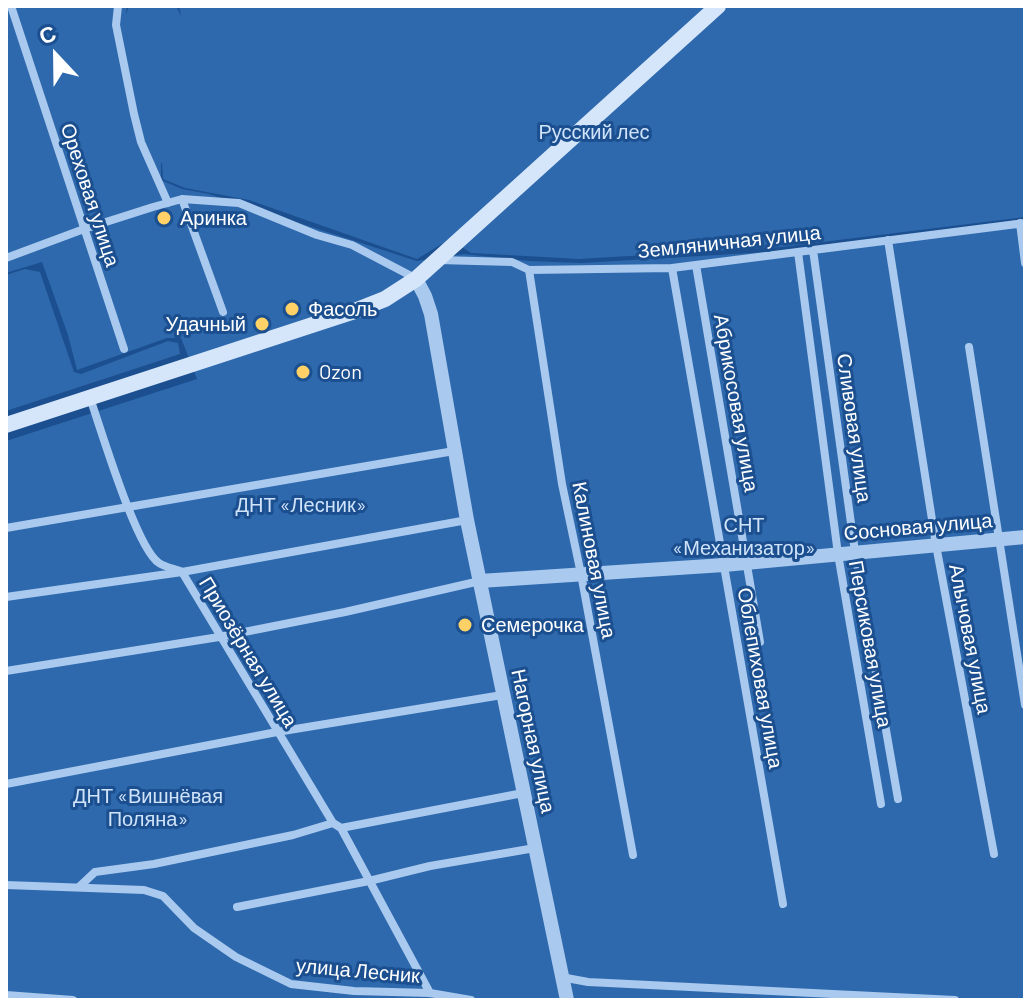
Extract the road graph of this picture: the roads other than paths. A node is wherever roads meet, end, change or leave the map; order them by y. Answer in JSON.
{"nodes":[{"id":1,"x":11,"y":6,"type":"edge"},
{"id":2,"x":118,"y":6,"type":"edge"},
{"id":3,"x":718,"y":6,"type":"edge"},
{"id":4,"x":182,"y":199,"type":"junction"},
{"id":5,"x":168,"y":203,"type":"junction"},
{"id":6,"x":1022,"y":223,"type":"edge"},
{"id":7,"x":84,"y":229,"type":"junction"},
{"id":8,"x":888,"y":240,"type":"junction"},
{"id":9,"x":813,"y":250,"type":"junction"},
{"id":10,"x":798,"y":252,"type":"junction"},
{"id":11,"x":6,"y":258,"type":"edge"},
{"id":12,"x":437,"y":260,"type":"junction"},
{"id":13,"x":1025,"y":263,"type":"edge"},
{"id":14,"x":696,"y":265,"type":"junction"},
{"id":15,"x":672,"y":268,"type":"junction"},
{"id":16,"x":529,"y":270,"type":"junction"},
{"id":17,"x":416,"y":279,"type":"junction"},
{"id":18,"x":223,"y":312,"type":"dead end"},
{"id":19,"x":969,"y":347,"type":"dead end"},
{"id":20,"x":124,"y":349,"type":"dead end"},
{"id":21,"x":90,"y":398,"type":"junction"},
{"id":22,"x":6,"y":425,"type":"edge"},
{"id":23,"x":454,"y":451,"type":"junction"},
{"id":24,"x":128,"y":507,"type":"junction"},
{"id":25,"x":467,"y":520,"type":"junction"},
{"id":26,"x":6,"y":528,"type":"edge"},
{"id":27,"x":1025,"y":537,"type":"edge"},
{"id":28,"x":998,"y":539,"type":"junction"},
{"id":29,"x":936,"y":545,"type":"junction"},
{"id":30,"x":855,"y":552,"type":"junction"},
{"id":31,"x":838,"y":554,"type":"junction"},
{"id":32,"x":746,"y":563,"type":"junction"},
{"id":33,"x":724,"y":565,"type":"junction"},
{"id":34,"x":182,"y":572,"type":"junction"},
{"id":35,"x":581,"y":574,"type":"junction"},
{"id":36,"x":480,"y":581,"type":"junction"},
{"id":37,"x":6,"y":597,"type":"edge"},
{"id":38,"x":219,"y":637,"type":"junction"},
{"id":39,"x":760,"y":642,"type":"dead end"},
{"id":40,"x":6,"y":671,"type":"edge"},
{"id":41,"x":502,"y":695,"type":"junction"},
{"id":42,"x":1025,"y":705,"type":"edge"},
{"id":43,"x":277,"y":732,"type":"junction"},
{"id":44,"x":6,"y":784,"type":"edge"},
{"id":45,"x":523,"y":793,"type":"junction"},
{"id":46,"x":898,"y":799,"type":"dead end"},
{"id":47,"x":881,"y":804,"type":"dead end"},
{"id":48,"x":337,"y":826,"type":"junction"},
{"id":49,"x":535,"y":848,"type":"junction"},
{"id":50,"x":994,"y":854,"type":"dead end"},
{"id":51,"x":633,"y":855,"type":"dead end"},
{"id":52,"x":369,"y":881,"type":"junction"},
{"id":53,"x":6,"y":885,"type":"edge"},
{"id":54,"x":79,"y":887,"type":"junction"},
{"id":55,"x":783,"y":904,"type":"dead end"},
{"id":56,"x":237,"y":907,"type":"dead end"},
{"id":57,"x":561,"y":977,"type":"junction"},
{"id":58,"x":430,"y":993,"type":"junction"},
{"id":59,"x":6,"y":995,"type":"edge"},
{"id":60,"x":73,"y":1000,"type":"edge"},
{"id":61,"x":471,"y":1000,"type":"edge"},
{"id":62,"x":567,"y":1000,"type":"edge"},
{"id":63,"x":955,"y":1000,"type":"edge"}],
"edges":[{"from":1,"to":7,"type":"street","name":"Ореховая улица"},
{"from":2,"to":5,"type":"street"},
{"from":3,"to":12,"type":"main road"},
{"from":4,"to":5,"type":"street"},
{"from":4,"to":17,"type":"street"},
{"from":4,"to":18,"type":"street"},
{"from":5,"to":7,"type":"street"},
{"from":6,"to":8,"type":"street","name":"Земляничная улица"},
{"from":6,"to":13,"type":"street"},
{"from":7,"to":11,"type":"street"},
{"from":7,"to":20,"type":"street","name":"Ореховая улица"},
{"from":8,"to":9,"type":"street","name":"Земляничная улица"},
{"from":8,"to":29,"type":"street","name":"Алычовая улица"},
{"from":9,"to":10,"type":"street","name":"Земляничная улица"},
{"from":9,"to":30,"type":"street","name":"Сливовая улица"},
{"from":10,"to":14,"type":"street","name":"Земляничная улица"},
{"from":10,"to":31,"type":"street","name":"Персиковая улица"},
{"from":12,"to":16,"type":"street","name":"Земляничная улица"},
{"from":12,"to":17,"type":"main road"},
{"from":14,"to":15,"type":"street","name":"Земляничная улица"},
{"from":14,"to":32,"type":"street","name":"Абрикосовая улица"},
{"from":15,"to":16,"type":"street","name":"Земляничная улица"},
{"from":15,"to":33,"type":"street","name":"Облепиховая улица"},
{"from":16,"to":35,"type":"street","name":"Калиновая улица"},
{"from":17,"to":21,"type":"main road"},
{"from":17,"to":23,"type":"street","name":"Нагорная улица"},
{"from":19,"to":28,"type":"street"},
{"from":21,"to":22,"type":"main road"},
{"from":21,"to":24,"type":"street","name":"Приозёрная улица"},
{"from":23,"to":24,"type":"street"},
{"from":23,"to":25,"type":"street","name":"Нагорная улица"},
{"from":24,"to":26,"type":"street"},
{"from":24,"to":34,"type":"street","name":"Приозёрная улица"},
{"from":25,"to":34,"type":"street"},
{"from":25,"to":36,"type":"street","name":"Нагорная улица"},
{"from":27,"to":28,"type":"street","name":"Сосновая улица"},
{"from":28,"to":29,"type":"street","name":"Сосновая улица"},
{"from":28,"to":42,"type":"street"},
{"from":29,"to":30,"type":"street","name":"Сосновая улица"},
{"from":29,"to":50,"type":"street","name":"Алычовая улица"},
{"from":30,"to":31,"type":"street","name":"Сосновая улица"},
{"from":30,"to":46,"type":"street","name":"Сливовая улица"},
{"from":31,"to":32,"type":"street","name":"Сосновая улица"},
{"from":31,"to":47,"type":"street","name":"Персиковая улица"},
{"from":32,"to":33,"type":"street","name":"Сосновая улица"},
{"from":32,"to":39,"type":"street","name":"Абрикосовая улица"},
{"from":33,"to":35,"type":"street","name":"Сосновая улица"},
{"from":33,"to":55,"type":"street","name":"Облепиховая улица"},
{"from":34,"to":37,"type":"street"},
{"from":34,"to":38,"type":"street","name":"Приозёрная улица"},
{"from":35,"to":36,"type":"street","name":"Сосновая улица"},
{"from":35,"to":51,"type":"street","name":"Калиновая улица"},
{"from":36,"to":38,"type":"street"},
{"from":36,"to":41,"type":"street","name":"Нагорная улица"},
{"from":38,"to":40,"type":"street"},
{"from":38,"to":43,"type":"street","name":"Приозёрная улица"},
{"from":41,"to":43,"type":"street"},
{"from":41,"to":45,"type":"street","name":"Нагорная улица"},
{"from":43,"to":44,"type":"street"},
{"from":43,"to":48,"type":"street","name":"Приозёрная улица"},
{"from":45,"to":48,"type":"street","name":"улица Лесник"},
{"from":45,"to":49,"type":"street","name":"Нагорная улица"},
{"from":48,"to":52,"type":"street","name":"Приозёрная улица"},
{"from":48,"to":54,"type":"street","name":"улица Лесник"},
{"from":49,"to":52,"type":"street"},
{"from":49,"to":57,"type":"street","name":"Нагорная улица"},
{"from":52,"to":56,"type":"street"},
{"from":52,"to":58,"type":"street","name":"Приозёрная улица"},
{"from":53,"to":54,"type":"street","name":"улица Лесник"},
{"from":54,"to":58,"type":"street","name":"улица Лесник"},
{"from":57,"to":62,"type":"street","name":"Нагорная улица"},
{"from":57,"to":63,"type":"street"},
{"from":58,"to":61,"type":"street","name":"улица Лесник"},
{"from":59,"to":60,"type":"street"}]}
